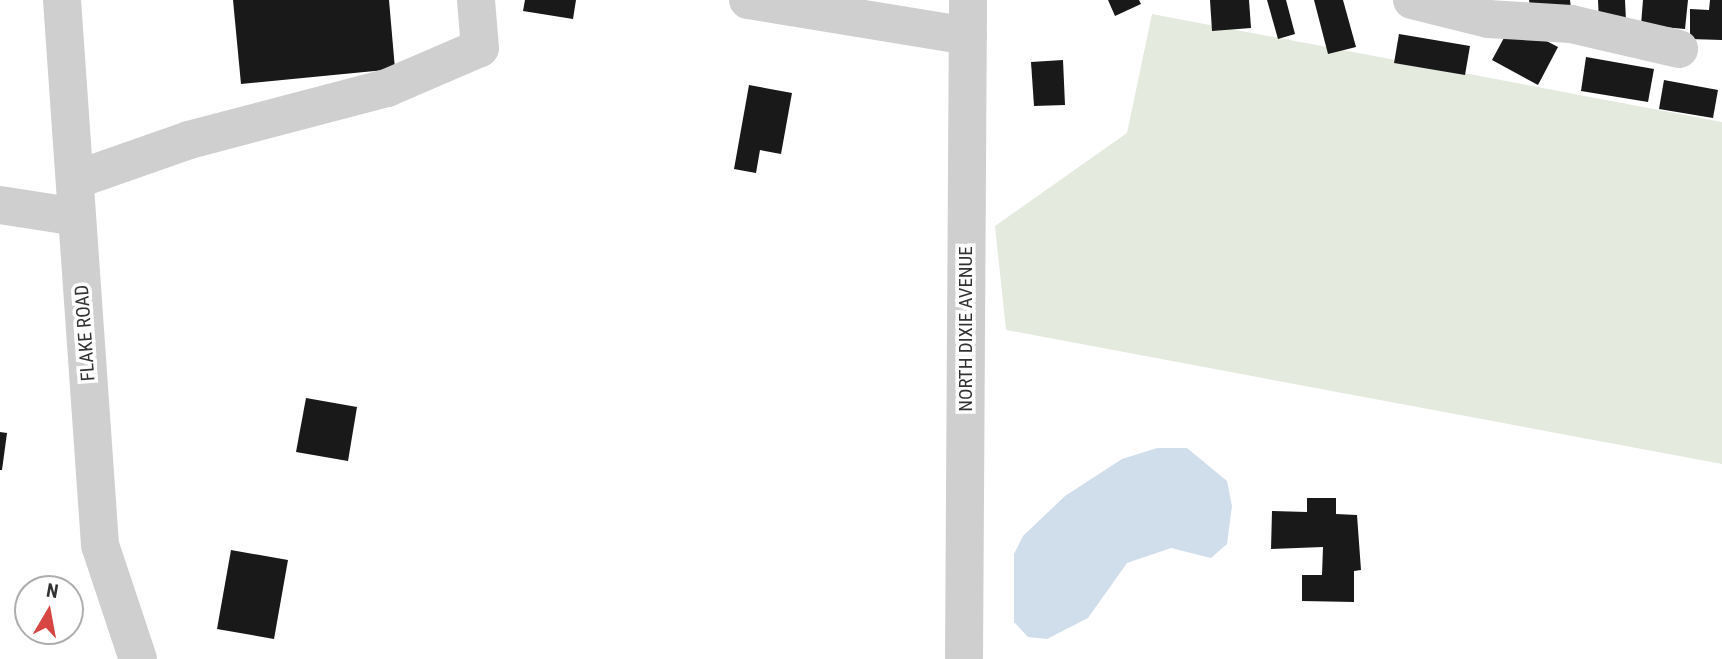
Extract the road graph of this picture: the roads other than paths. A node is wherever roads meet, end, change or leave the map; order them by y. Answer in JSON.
{"nodes":[{"id":1,"x":62,"y":0,"type":"edge"},
{"id":2,"x":476,"y":0,"type":"edge"},
{"id":3,"x":748,"y":0,"type":"edge"},
{"id":4,"x":1412,"y":0,"type":"edge"},
{"id":5,"x":968,"y":18,"type":"edge"},
{"id":6,"x":1679,"y":49,"type":"dead end"},
{"id":7,"x":76,"y":199,"type":"junction"},
{"id":8,"x":0,"y":205,"type":"edge"},
{"id":9,"x":138,"y":659,"type":"edge"},
{"id":10,"x":964,"y":659,"type":"edge"}],
"edges":[{"from":1,"to":7,"type":"street","name":"FLAKE ROAD"},
{"from":2,"to":7,"type":"street"},
{"from":3,"to":5,"type":"street"},
{"from":4,"to":6,"type":"street"},
{"from":5,"to":10,"type":"street","name":"NORTH DIXIE AVENUE"},
{"from":7,"to":8,"type":"street"},
{"from":7,"to":9,"type":"street","name":"FLAKE ROAD"}]}
